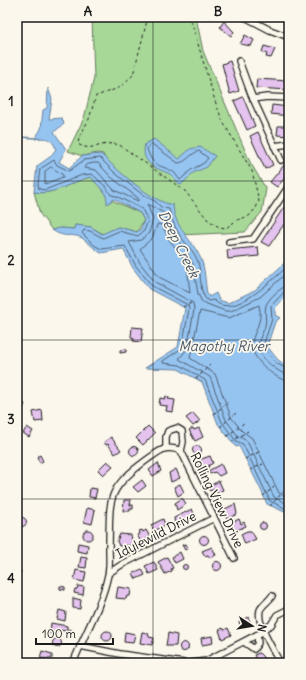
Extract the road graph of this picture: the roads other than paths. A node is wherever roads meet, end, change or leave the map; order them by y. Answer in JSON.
{"nodes":[{"id":1,"x":245,"y":17,"type":"edge"},
{"id":2,"x":289,"y":37,"type":"edge"},
{"id":3,"x":239,"y":61,"type":"dead end"},
{"id":4,"x":289,"y":98,"type":"edge"},
{"id":5,"x":253,"y":100,"type":"junction"},
{"id":6,"x":289,"y":144,"type":"edge"},
{"id":7,"x":274,"y":146,"type":"junction"},
{"id":8,"x":281,"y":160,"type":"dead end"},
{"id":9,"x":289,"y":186,"type":"edge"},
{"id":10,"x":229,"y":242,"type":"dead end"},
{"id":11,"x":166,"y":448,"type":"junction"},
{"id":12,"x":181,"y":451,"type":"junction"},
{"id":13,"x":214,"y":518,"type":"junction"},
{"id":14,"x":234,"y":558,"type":"dead end"},
{"id":15,"x":109,"y":573,"type":"junction"},
{"id":16,"x":272,"y":596,"type":"dead end"},
{"id":17,"x":289,"y":609,"type":"edge"},
{"id":18,"x":264,"y":630,"type":"junction"},
{"id":19,"x":257,"y":635,"type":"junction"},
{"id":20,"x":244,"y":642,"type":"junction"},
{"id":21,"x":80,"y":646,"type":"junction"},
{"id":22,"x":207,"y":662,"type":"edge"},
{"id":23,"x":73,"y":663,"type":"edge"},
{"id":24,"x":184,"y":663,"type":"edge"},
{"id":25,"x":191,"y":663,"type":"edge"},
{"id":26,"x":280,"y":663,"type":"edge"}],
"edges":[{"from":1,"to":2,"type":"street"},
{"from":3,"to":5,"type":"street"},
{"from":4,"to":5,"type":"street"},
{"from":5,"to":7,"type":"street"},
{"from":6,"to":7,"type":"street"},
{"from":7,"to":8,"type":"street"},
{"from":9,"to":10,"type":"street"},
{"from":11,"to":12,"type":"street","name":"Rolling View Drive"},
{"from":11,"to":12,"type":"street"},
{"from":11,"to":15,"type":"street"},
{"from":12,"to":13,"type":"street","name":"Rolling View Drive"},
{"from":13,"to":14,"type":"street","name":"Rolling View Drive"},
{"from":13,"to":15,"type":"street","name":"Idylewild Drive"},
{"from":15,"to":21,"type":"street"},
{"from":16,"to":18,"type":"street"},
{"from":17,"to":18,"type":"street"},
{"from":18,"to":19,"type":"street"},
{"from":18,"to":26,"type":"street"},
{"from":19,"to":20,"type":"street"},
{"from":19,"to":20,"type":"street"},
{"from":20,"to":22,"type":"street"},
{"from":21,"to":23,"type":"street"},
{"from":21,"to":24,"type":"street"},
{"from":22,"to":25,"type":"street"}]}
